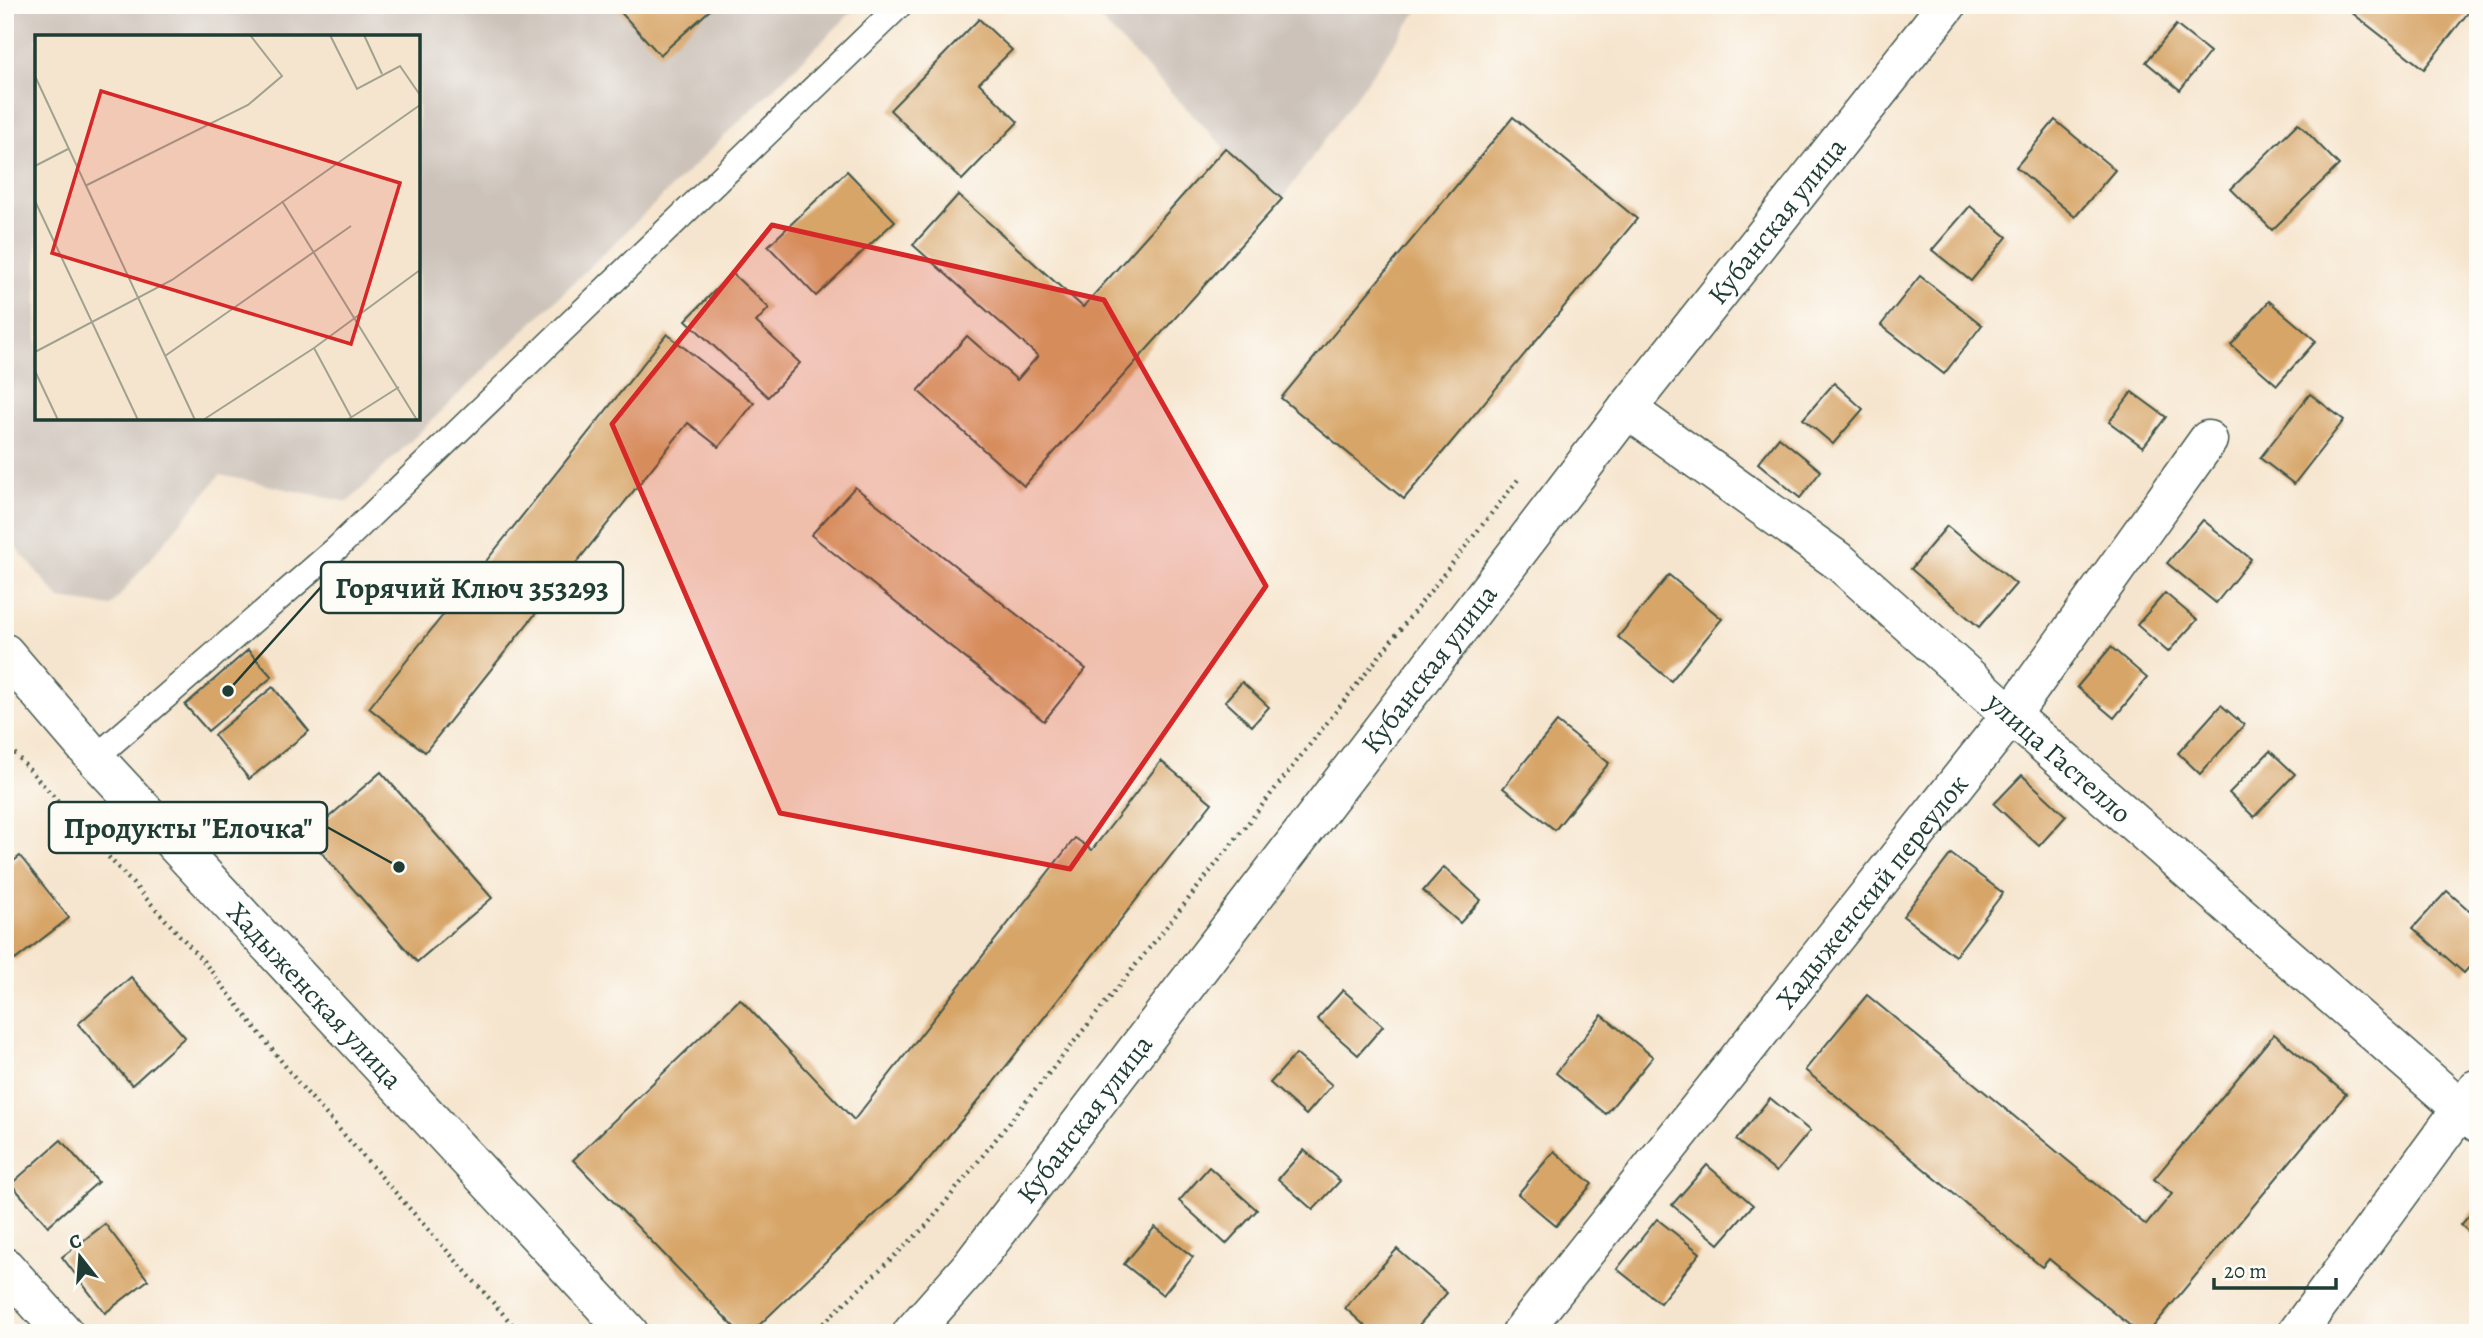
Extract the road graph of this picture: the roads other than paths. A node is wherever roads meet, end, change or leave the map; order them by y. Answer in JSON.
{"nodes":[{"id":1,"x":900,"y":5,"type":"edge"},
{"id":2,"x":1947,"y":5,"type":"edge"},
{"id":3,"x":1627,"y":409,"type":"junction"},
{"id":4,"x":2208,"y":440,"type":"dead end"},
{"id":5,"x":5,"y":653,"type":"edge"},
{"id":6,"x":2011,"y":715,"type":"junction"},
{"id":7,"x":95,"y":758,"type":"junction"},
{"id":8,"x":2473,"y":1107,"type":"edge"},
{"id":9,"x":5,"y":1267,"type":"edge"},
{"id":10,"x":64,"y":1333,"type":"edge"},
{"id":11,"x":629,"y":1333,"type":"edge"},
{"id":12,"x":912,"y":1333,"type":"edge"},
{"id":13,"x":1521,"y":1333,"type":"edge"},
{"id":14,"x":2297,"y":1333,"type":"edge"}],
"edges":[{"from":1,"to":7,"type":"lane"},
{"from":2,"to":3,"type":"street","name":"Кубанская улица"},
{"from":3,"to":6,"type":"street","name":"улица Гастелло"},
{"from":3,"to":12,"type":"street","name":"Кубанская улица"},
{"from":4,"to":6,"type":"street","name":"Хадыженский переулок"},
{"from":5,"to":7,"type":"street","name":"Хадыженская улица"},
{"from":6,"to":8,"type":"street","name":"улица Гастелло"},
{"from":6,"to":13,"type":"street","name":"Хадыженский переулок"},
{"from":7,"to":11,"type":"street","name":"Хадыженская улица"},
{"from":8,"to":14,"type":"street"},
{"from":9,"to":10,"type":"street"}]}
